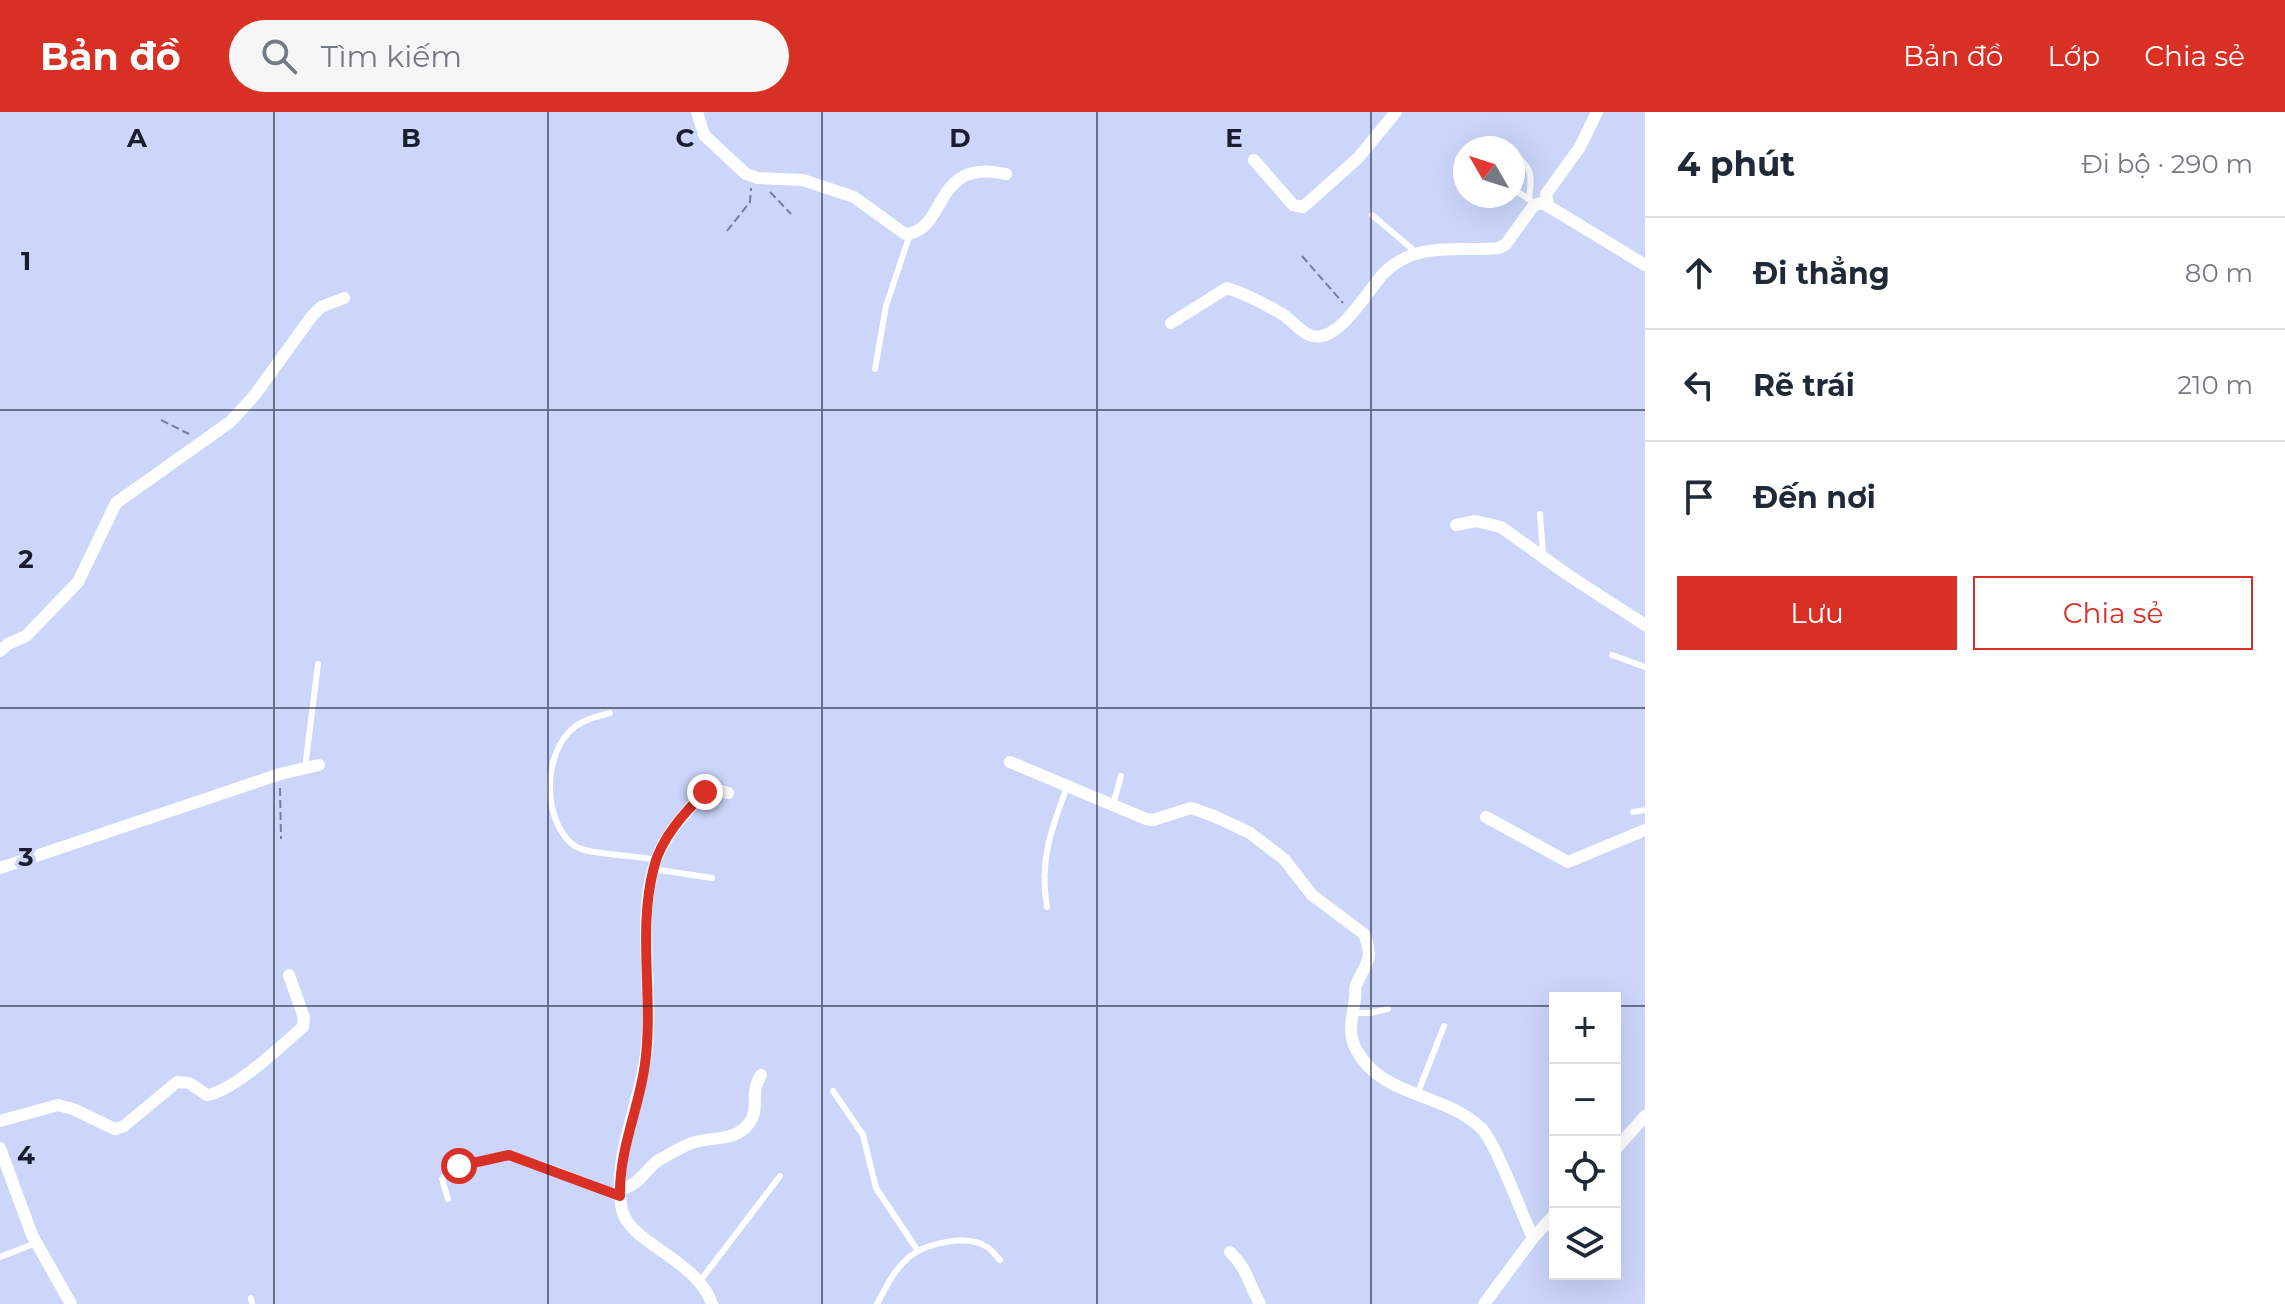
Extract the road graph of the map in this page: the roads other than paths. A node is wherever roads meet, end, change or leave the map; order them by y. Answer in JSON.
{"nodes":[{"id":1,"x":697,"y":112,"type":"edge"},
{"id":2,"x":1396,"y":112,"type":"edge"},
{"id":3,"x":1597,"y":112,"type":"edge"},
{"id":4,"x":1254,"y":160,"type":"dead end"},
{"id":5,"x":1525,"y":162,"type":"edge"},
{"id":6,"x":1006,"y":174,"type":"dead end"},
{"id":7,"x":1525,"y":198,"type":"edge"},
{"id":8,"x":1531,"y":202,"type":"junction"},
{"id":9,"x":1548,"y":206,"type":"junction"},
{"id":10,"x":1372,"y":215,"type":"dead end"},
{"id":11,"x":910,"y":234,"type":"junction"},
{"id":12,"x":1417,"y":253,"type":"junction"},
{"id":13,"x":1645,"y":265,"type":"edge"},
{"id":14,"x":344,"y":298,"type":"dead end"},
{"id":15,"x":1171,"y":323,"type":"dead end"},
{"id":16,"x":875,"y":369,"type":"dead end"},
{"id":17,"x":1540,"y":514,"type":"dead end"},
{"id":18,"x":1456,"y":525,"type":"dead end"},
{"id":19,"x":1543,"y":558,"type":"junction"},
{"id":20,"x":1645,"y":625,"type":"edge"},
{"id":21,"x":0,"y":651,"type":"edge"},
{"id":22,"x":1612,"y":655,"type":"dead end"},
{"id":23,"x":318,"y":664,"type":"dead end"},
{"id":24,"x":1645,"y":667,"type":"edge"},
{"id":25,"x":610,"y":713,"type":"dead end"},
{"id":26,"x":1010,"y":762,"type":"dead end"},
{"id":27,"x":319,"y":765,"type":"dead end"},
{"id":28,"x":305,"y":768,"type":"junction"},
{"id":29,"x":1121,"y":776,"type":"dead end"},
{"id":30,"x":1067,"y":786,"type":"junction"},
{"id":31,"x":728,"y":793,"type":"dead end"},
{"id":32,"x":1113,"y":805,"type":"junction"},
{"id":33,"x":1645,"y":810,"type":"edge"},
{"id":34,"x":1633,"y":812,"type":"dead end"},
{"id":35,"x":1486,"y":817,"type":"dead end"},
{"id":36,"x":1645,"y":830,"type":"edge"},
{"id":37,"x":655,"y":865,"type":"junction"},
{"id":38,"x":0,"y":868,"type":"edge"},
{"id":39,"x":712,"y":878,"type":"dead end"},
{"id":40,"x":1047,"y":907,"type":"dead end"},
{"id":41,"x":289,"y":975,"type":"dead end"},
{"id":42,"x":1388,"y":1009,"type":"dead end"},
{"id":43,"x":1352,"y":1013,"type":"junction"},
{"id":44,"x":1444,"y":1026,"type":"dead end"},
{"id":45,"x":761,"y":1075,"type":"dead end"},
{"id":46,"x":833,"y":1091,"type":"dead end"},
{"id":47,"x":1417,"y":1095,"type":"junction"},
{"id":48,"x":1645,"y":1116,"type":"edge"},
{"id":49,"x":0,"y":1121,"type":"edge"},
{"id":50,"x":1621,"y":1143,"type":"edge"},
{"id":51,"x":0,"y":1148,"type":"edge"},
{"id":52,"x":780,"y":1176,"type":"dead end"},
{"id":53,"x":620,"y":1193,"type":"junction"},
{"id":54,"x":448,"y":1199,"type":"dead end"},
{"id":55,"x":1549,"y":1221,"type":"edge"},
{"id":56,"x":1533,"y":1238,"type":"junction"},
{"id":57,"x":36,"y":1243,"type":"junction"},
{"id":58,"x":918,"y":1251,"type":"junction"},
{"id":59,"x":1230,"y":1252,"type":"dead end"},
{"id":60,"x":0,"y":1257,"type":"edge"},
{"id":61,"x":1000,"y":1260,"type":"dead end"},
{"id":62,"x":700,"y":1281,"type":"junction"},
{"id":63,"x":71,"y":1304,"type":"edge"},
{"id":64,"x":712,"y":1304,"type":"edge"},
{"id":65,"x":877,"y":1304,"type":"edge"},
{"id":66,"x":1260,"y":1304,"type":"edge"},
{"id":67,"x":1484,"y":1304,"type":"edge"}],
"edges":[{"from":1,"to":11,"type":"street"},
{"from":2,"to":4,"type":"street"},
{"from":3,"to":9,"type":"street"},
{"from":5,"to":8,"type":"lane"},
{"from":6,"to":11,"type":"street"},
{"from":7,"to":8,"type":"lane"},
{"from":8,"to":9,"type":"street"},
{"from":8,"to":12,"type":"street"},
{"from":9,"to":13,"type":"street"},
{"from":10,"to":12,"type":"lane"},
{"from":11,"to":16,"type":"lane"},
{"from":12,"to":15,"type":"street"},
{"from":14,"to":21,"type":"street"},
{"from":17,"to":19,"type":"lane"},
{"from":18,"to":19,"type":"street"},
{"from":19,"to":20,"type":"street"},
{"from":22,"to":24,"type":"lane"},
{"from":23,"to":28,"type":"lane"},
{"from":25,"to":37,"type":"lane"},
{"from":26,"to":30,"type":"street"},
{"from":27,"to":28,"type":"street"},
{"from":28,"to":38,"type":"street"},
{"from":29,"to":32,"type":"lane"},
{"from":30,"to":32,"type":"street"},
{"from":30,"to":40,"type":"lane"},
{"from":31,"to":37,"type":"street"},
{"from":32,"to":43,"type":"street"},
{"from":33,"to":34,"type":"lane"},
{"from":35,"to":36,"type":"street"},
{"from":37,"to":39,"type":"lane"},
{"from":37,"to":53,"type":"street"},
{"from":41,"to":49,"type":"street"},
{"from":42,"to":43,"type":"lane"},
{"from":43,"to":47,"type":"street"},
{"from":44,"to":47,"type":"lane"},
{"from":45,"to":53,"type":"street"},
{"from":46,"to":58,"type":"lane"},
{"from":47,"to":56,"type":"street"},
{"from":48,"to":50,"type":"street"},
{"from":51,"to":57,"type":"street"},
{"from":52,"to":62,"type":"lane"},
{"from":53,"to":54,"type":"lane"},
{"from":53,"to":62,"type":"street"},
{"from":55,"to":56,"type":"street"},
{"from":56,"to":67,"type":"street"},
{"from":57,"to":60,"type":"lane"},
{"from":57,"to":63,"type":"street"},
{"from":58,"to":61,"type":"lane"},
{"from":58,"to":65,"type":"lane"},
{"from":59,"to":66,"type":"street"},
{"from":62,"to":64,"type":"street"}]}
